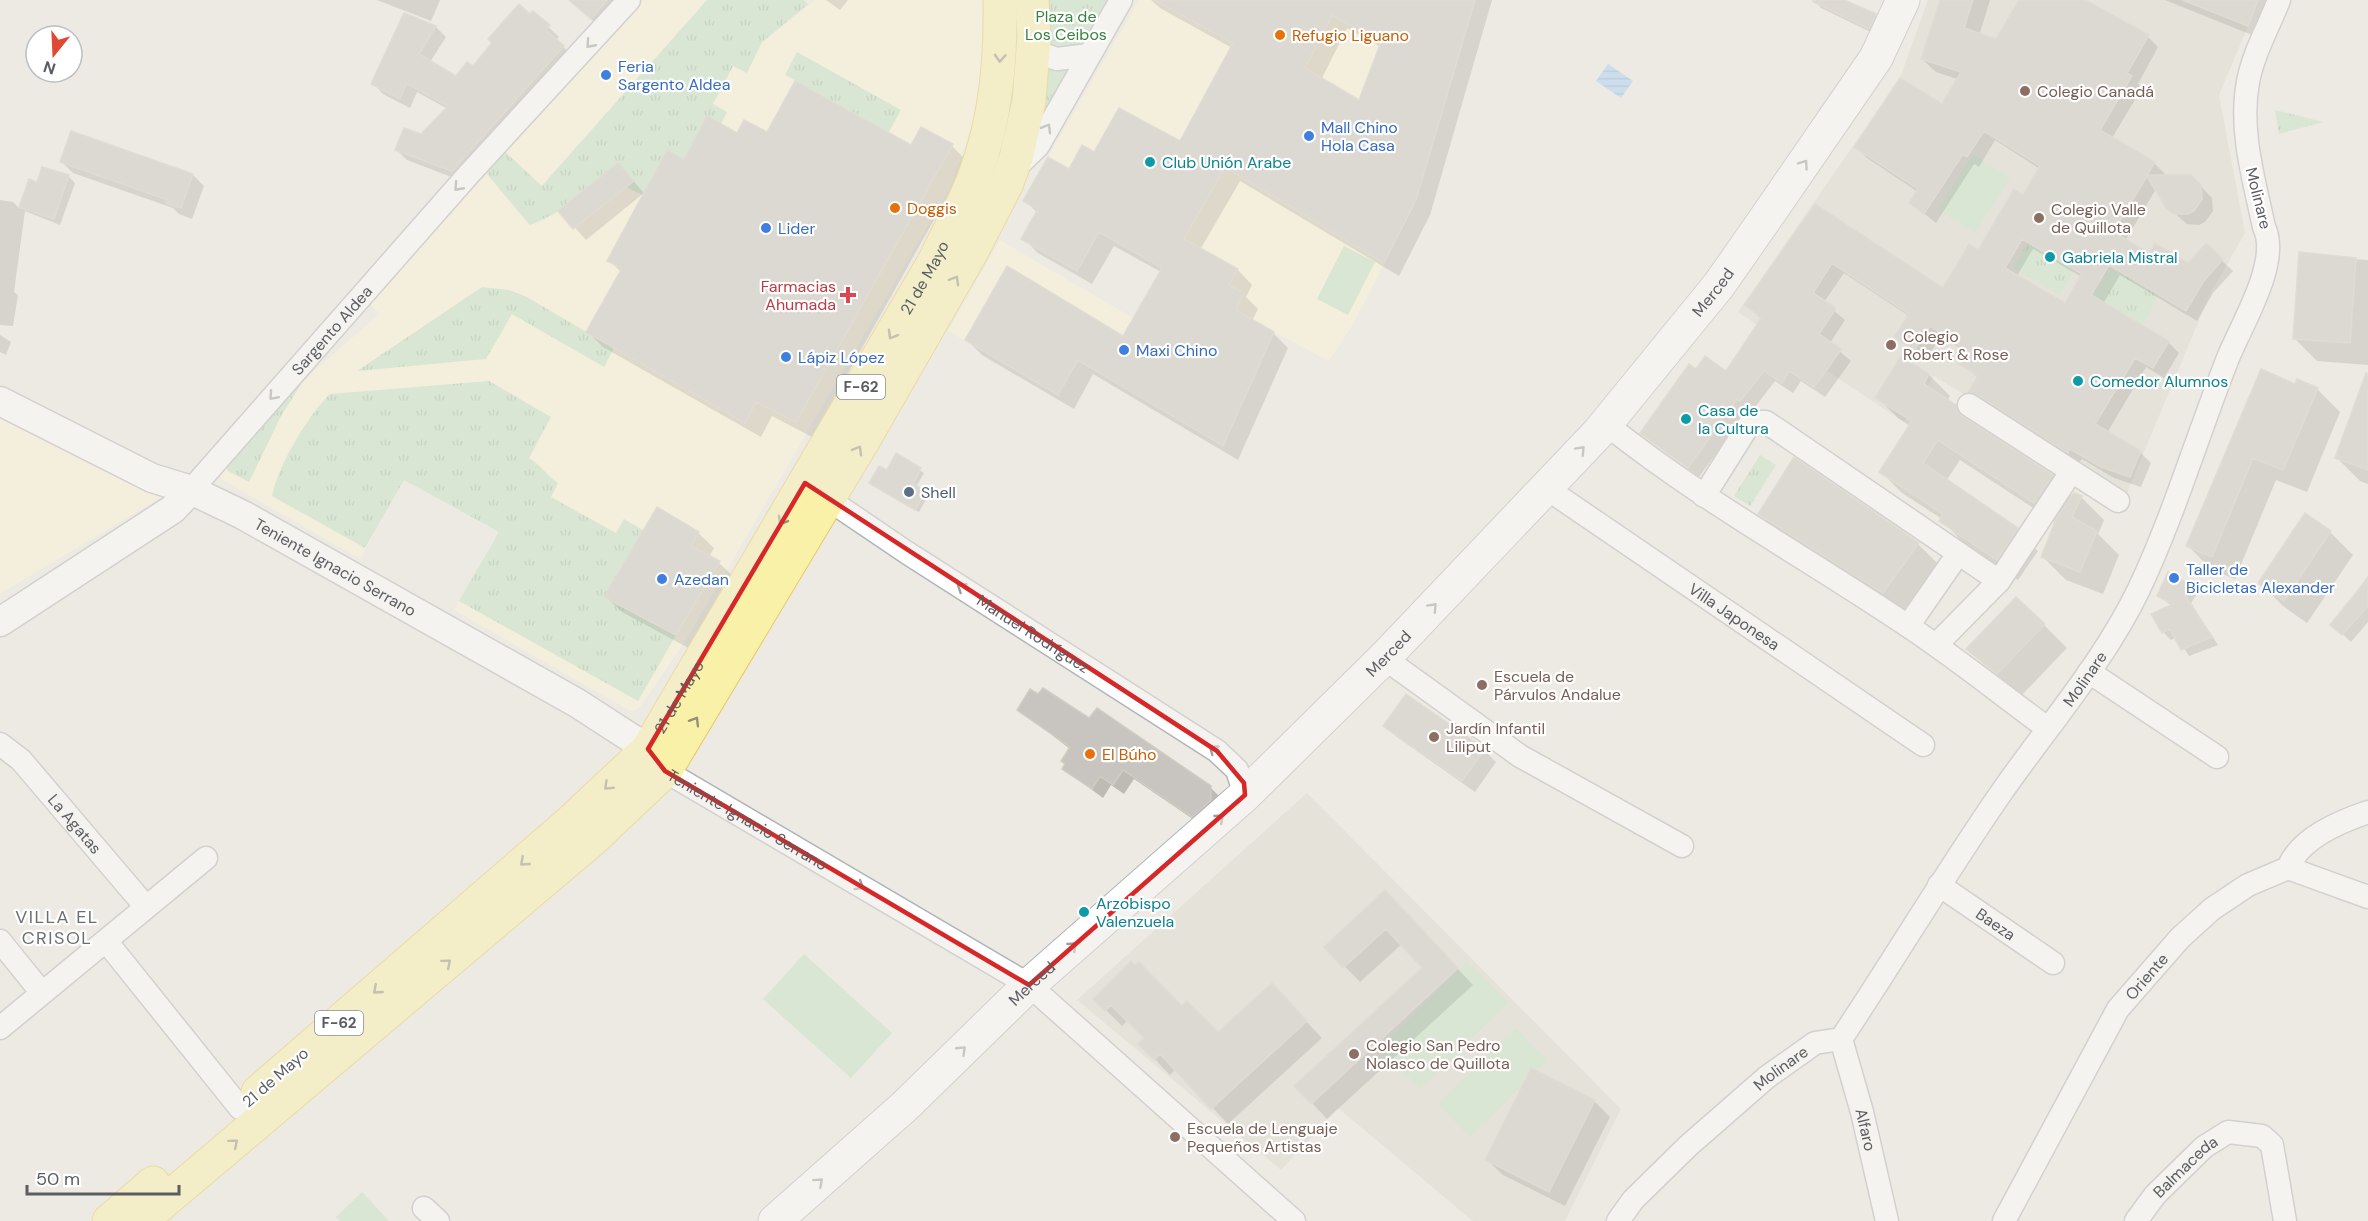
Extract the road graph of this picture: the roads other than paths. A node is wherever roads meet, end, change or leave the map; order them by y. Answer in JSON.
{"nodes":[{"id":1,"x":630,"y":0,"type":"edge"},
{"id":2,"x":1000,"y":0,"type":"edge"},
{"id":3,"x":1032,"y":0,"type":"edge"},
{"id":4,"x":1121,"y":0,"type":"edge"},
{"id":5,"x":1903,"y":0,"type":"edge"},
{"id":6,"x":2279,"y":0,"type":"edge"},
{"id":7,"x":1033,"y":51,"type":"junction"},
{"id":8,"x":1089,"y":55,"type":"junction"},
{"id":9,"x":1011,"y":173,"type":"junction"},
{"id":10,"x":0,"y":401,"type":"edge"},
{"id":11,"x":1969,"y":405,"type":"dead end"},
{"id":12,"x":1606,"y":424,"type":"junction"},
{"id":13,"x":2071,"y":472,"type":"junction"},
{"id":14,"x":1546,"y":488,"type":"junction"},
{"id":15,"x":191,"y":490,"type":"junction"},
{"id":16,"x":817,"y":491,"type":"junction"},
{"id":17,"x":1704,"y":496,"type":"junction"},
{"id":18,"x":2118,"y":501,"type":"dead end"},
{"id":19,"x":1958,"y":554,"type":"junction"},
{"id":20,"x":1999,"y":581,"type":"junction"},
{"id":21,"x":0,"y":622,"type":"edge"},
{"id":22,"x":1908,"y":626,"type":"junction"},
{"id":23,"x":1936,"y":645,"type":"junction"},
{"id":24,"x":1384,"y":658,"type":"junction"},
{"id":25,"x":2089,"y":672,"type":"junction"},
{"id":26,"x":2047,"y":728,"type":"junction"},
{"id":27,"x":0,"y":744,"type":"edge"},
{"id":28,"x":1923,"y":745,"type":"dead end"},
{"id":29,"x":2217,"y":757,"type":"dead end"},
{"id":30,"x":656,"y":760,"type":"junction"},
{"id":31,"x":1245,"y":795,"type":"junction"},
{"id":32,"x":2368,"y":812,"type":"edge"},
{"id":33,"x":1682,"y":846,"type":"dead end"},
{"id":34,"x":206,"y":858,"type":"dead end"},
{"id":35,"x":2288,"y":868,"type":"junction"},
{"id":36,"x":1939,"y":885,"type":"junction"},
{"id":37,"x":2368,"y":897,"type":"edge"},
{"id":38,"x":146,"y":907,"type":"junction"},
{"id":39,"x":0,"y":941,"type":"edge"},
{"id":40,"x":106,"y":941,"type":"junction"},
{"id":41,"x":2053,"y":963,"type":"dead end"},
{"id":42,"x":1029,"y":985,"type":"junction"},
{"id":43,"x":42,"y":993,"type":"junction"},
{"id":44,"x":0,"y":1028,"type":"edge"},
{"id":45,"x":1841,"y":1039,"type":"junction"},
{"id":46,"x":240,"y":1108,"type":"junction"},
{"id":47,"x":109,"y":1221,"type":"edge"},
{"id":48,"x":141,"y":1221,"type":"edge"},
{"id":49,"x":775,"y":1221,"type":"edge"},
{"id":50,"x":1294,"y":1221,"type":"edge"},
{"id":51,"x":1618,"y":1221,"type":"edge"},
{"id":52,"x":1887,"y":1221,"type":"edge"},
{"id":53,"x":2004,"y":1221,"type":"edge"},
{"id":54,"x":2136,"y":1221,"type":"edge"},
{"id":55,"x":2285,"y":1221,"type":"edge"}],
"edges":[{"from":1,"to":15,"type":"street","name":"Sargento Aldea","one_way":true},
{"from":2,"to":16,"type":"main road","name":"21 de Mayo","number":"F-62","one_way":true},
{"from":3,"to":7,"type":"main road","name":"21 de Mayo","number":"F-62"},
{"from":4,"to":8,"type":"street","name":"21 de Mayo"},
{"from":12,"to":5,"type":"main road","name":"Merced","one_way":true},
{"from":6,"to":25,"type":"street","name":"Molinare"},
{"from":7,"to":8,"type":"street"},
{"from":7,"to":9,"type":"main road","name":"21 de Mayo","number":"F-62"},
{"from":9,"to":8,"type":"street","name":"21 de Mayo","one_way":true},
{"from":16,"to":9,"type":"main road","name":"21 de Mayo","number":"F-62","one_way":true},
{"from":10,"to":15,"type":"street","name":"Teniente Ignacio Serrano"},
{"from":11,"to":13,"type":"street"},
{"from":14,"to":12,"type":"main road","name":"Merced","one_way":true},
{"from":12,"to":17,"type":"street"},
{"from":13,"to":18,"type":"street"},
{"from":13,"to":20,"type":"street"},
{"from":24,"to":14,"type":"main road","name":"Merced","one_way":true},
{"from":14,"to":28,"type":"street","name":"Villa Japonesa"},
{"from":15,"to":21,"type":"street","name":"Sargento Aldea"},
{"from":15,"to":30,"type":"street","name":"Teniente Ignacio Serrano"},
{"from":16,"to":30,"type":"main road","name":"21 de Mayo","number":"F-62"},
{"from":31,"to":16,"type":"street","name":"Manuel Rodríguez","one_way":true},
{"from":17,"to":19,"type":"street"},
{"from":17,"to":22,"type":"street"},
{"from":19,"to":20,"type":"street"},
{"from":19,"to":22,"type":"street"},
{"from":20,"to":23,"type":"street"},
{"from":22,"to":23,"type":"street"},
{"from":23,"to":26,"type":"street"},
{"from":24,"to":31,"type":"main road","name":"Merced"},
{"from":24,"to":33,"type":"street"},
{"from":25,"to":26,"type":"street","name":"Molinare"},
{"from":25,"to":29,"type":"street"},
{"from":26,"to":36,"type":"street","name":"Molinare"},
{"from":27,"to":38,"type":"street","name":"La Agatas"},
{"from":30,"to":42,"type":"street","name":"Teniente Ignacio Serrano","one_way":true},
{"from":30,"to":46,"type":"main road","name":"21 de Mayo","number":"F-62","one_way":true},
{"from":48,"to":30,"type":"main road","name":"21 de Mayo","number":"F-62","one_way":true},
{"from":42,"to":31,"type":"main road","name":"Merced","one_way":true},
{"from":32,"to":35,"type":"street","name":"Oriente"},
{"from":34,"to":38,"type":"street"},
{"from":35,"to":37,"type":"street"},
{"from":35,"to":53,"type":"street","name":"Oriente"},
{"from":36,"to":41,"type":"street","name":"Baeza"},
{"from":36,"to":45,"type":"street","name":"Molinare"},
{"from":38,"to":40,"type":"street"},
{"from":39,"to":43,"type":"street"},
{"from":40,"to":43,"type":"street"},
{"from":40,"to":46,"type":"street"},
{"from":49,"to":42,"type":"main road","name":"Merced","one_way":true},
{"from":42,"to":50,"type":"street","name":"Teniente Ignacio Serrano"},
{"from":43,"to":44,"type":"street"},
{"from":45,"to":51,"type":"street","name":"Molinare"},
{"from":45,"to":52,"type":"street","name":"Alfaro"},
{"from":46,"to":47,"type":"main road","name":"21 de Mayo","number":"F-62"},
{"from":54,"to":55,"type":"street","name":"Balmaceda"}]}
